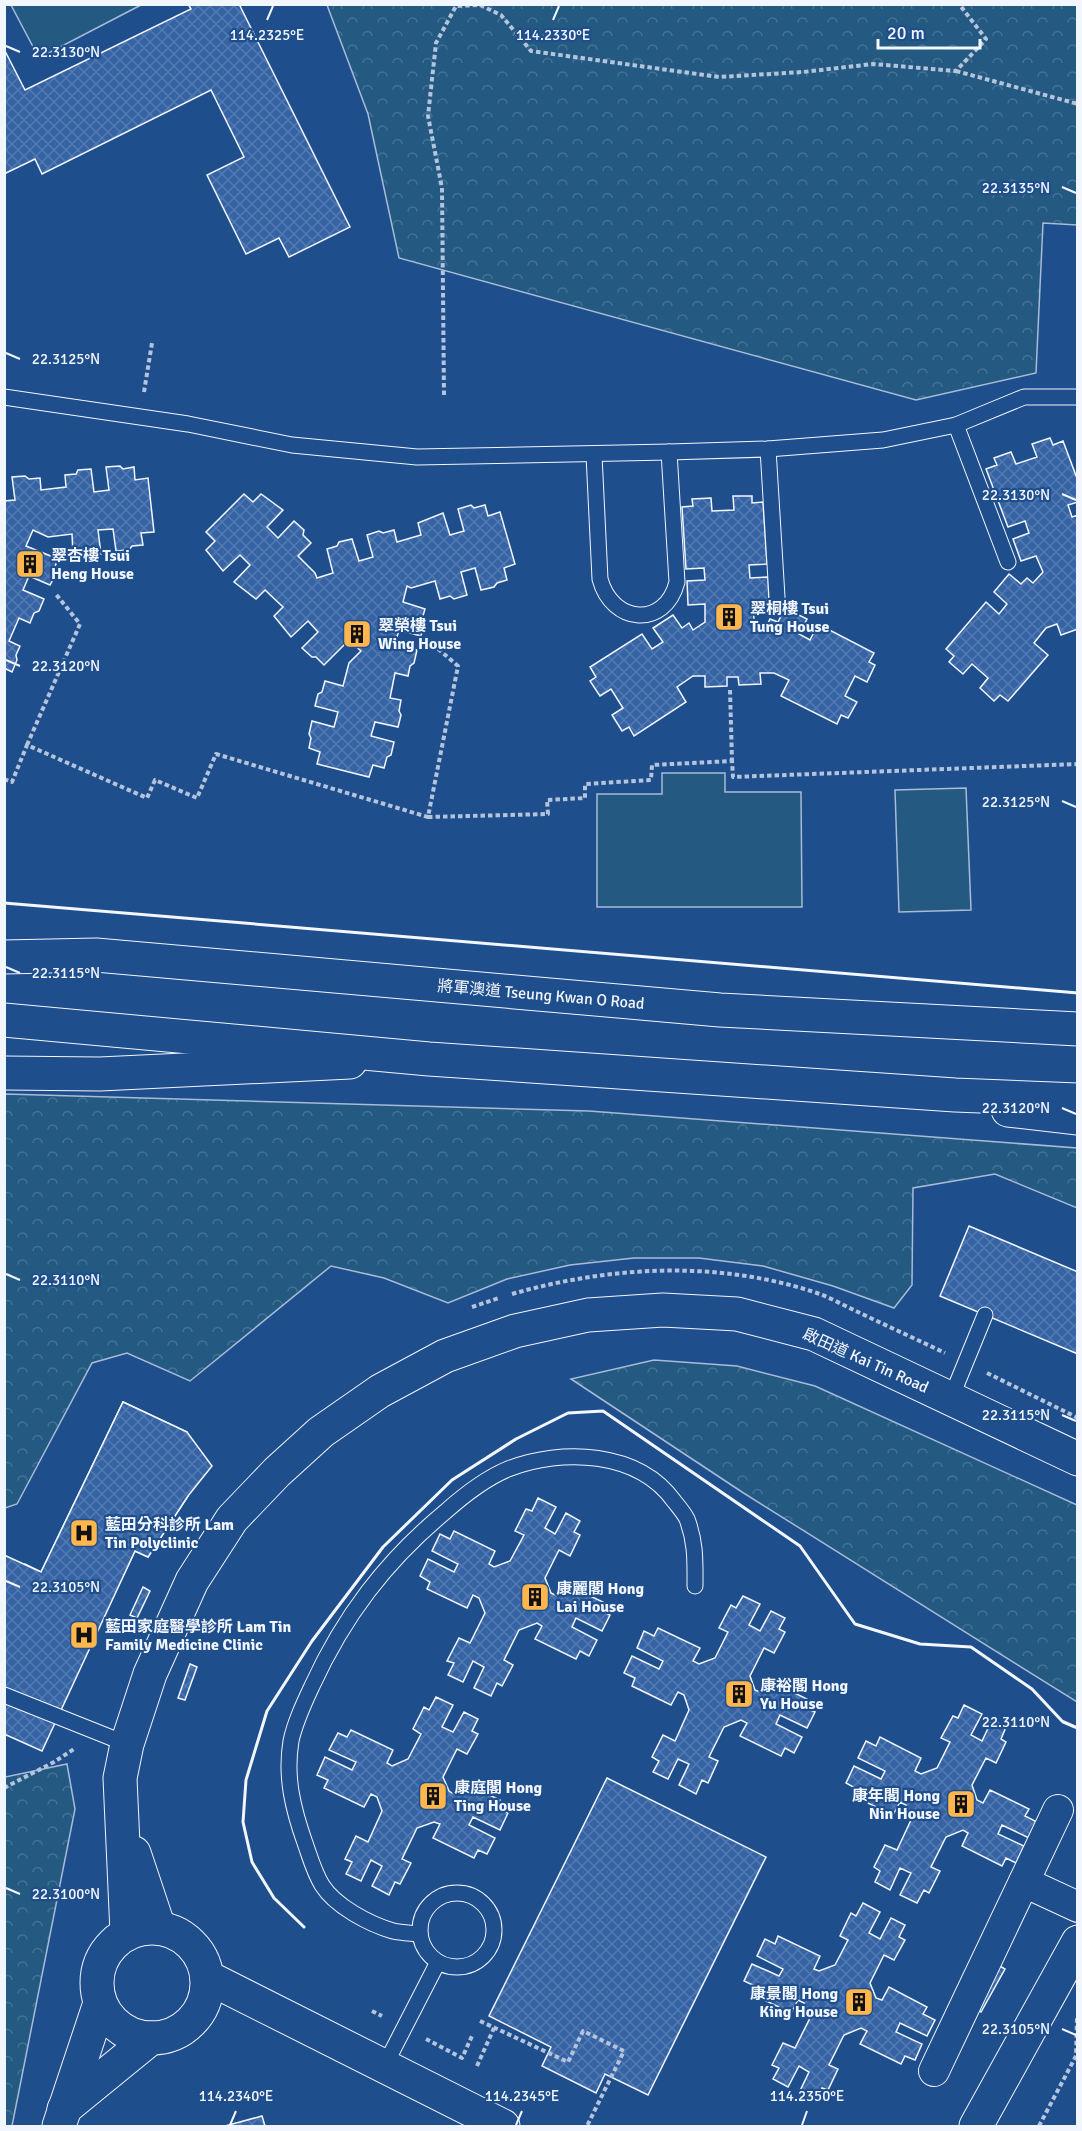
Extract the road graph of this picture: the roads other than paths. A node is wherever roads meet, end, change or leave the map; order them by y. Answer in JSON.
{"nodes":[{"id":1,"x":4,"y":397,"type":"edge"},
{"id":2,"x":1077,"y":397,"type":"edge"},
{"id":3,"x":956,"y":424,"type":"junction"},
{"id":4,"x":768,"y":448,"type":"junction"},
{"id":5,"x":669,"y":452,"type":"junction"},
{"id":6,"x":594,"y":454,"type":"junction"},
{"id":7,"x":1008,"y":562,"type":"dead end"},
{"id":8,"x":777,"y":597,"type":"dead end"},
{"id":9,"x":4,"y":940,"type":"edge"},
{"id":10,"x":96,"y":956,"type":"junction"},
{"id":11,"x":4,"y":957,"type":"edge"},
{"id":12,"x":4,"y":1020,"type":"edge"},
{"id":13,"x":1077,"y":1029,"type":"edge"},
{"id":14,"x":429,"y":1059,"type":"junction"},
{"id":15,"x":4,"y":1073,"type":"edge"},
{"id":16,"x":822,"y":1087,"type":"junction"},
{"id":17,"x":1077,"y":1100,"type":"edge"},
{"id":18,"x":1077,"y":1118,"type":"edge"},
{"id":19,"x":986,"y":1315,"type":"dead end"},
{"id":20,"x":951,"y":1398,"type":"junction"},
{"id":21,"x":1077,"y":1459,"type":"edge"},
{"id":22,"x":695,"y":1586,"type":"dead end"},
{"id":23,"x":4,"y":1695,"type":"edge"},
{"id":24,"x":127,"y":1744,"type":"junction"},
{"id":25,"x":1058,"y":1809,"type":"dead end"},
{"id":26,"x":120,"y":1813,"type":"junction"},
{"id":27,"x":1024,"y":1882,"type":"junction"},
{"id":28,"x":1077,"y":1907,"type":"edge"},
{"id":29,"x":159,"y":1928,"type":"junction"},
{"id":30,"x":127,"y":1933,"type":"junction"},
{"id":31,"x":420,"y":1934,"type":"junction"},
{"id":32,"x":1077,"y":1942,"type":"edge"},
{"id":33,"x":438,"y":1962,"type":"junction"},
{"id":34,"x":204,"y":1993,"type":"junction"},
{"id":35,"x":100,"y":2003,"type":"junction"},
{"id":36,"x":151,"y":2038,"type":"junction"},
{"id":37,"x":384,"y":2067,"type":"junction"},
{"id":38,"x":934,"y":2071,"type":"dead end"},
{"id":39,"x":61,"y":2118,"type":"edge"},
{"id":40,"x":503,"y":2127,"type":"edge"},
{"id":41,"x":976,"y":2127,"type":"edge"}],
"edges":[{"from":1,"to":6,"type":"lane"},
{"from":2,"to":3,"type":"lane"},
{"from":3,"to":4,"type":"lane"},
{"from":3,"to":7,"type":"lane"},
{"from":4,"to":5,"type":"lane"},
{"from":4,"to":8,"type":"lane"},
{"from":5,"to":6,"type":"lane"},
{"from":5,"to":6,"type":"lane"},
{"from":9,"to":10,"type":"main road"},
{"from":10,"to":11,"type":"main road","name":"將軍澳道 Tseung Kwan O Road"},
{"from":10,"to":13,"type":"main road","name":"將軍澳道 Tseung Kwan O Road"},
{"from":12,"to":14,"type":"main road"},
{"from":14,"to":15,"type":"main road"},
{"from":14,"to":16,"type":"main road"},
{"from":16,"to":17,"type":"main road"},
{"from":16,"to":18,"type":"main road"},
{"from":19,"to":20,"type":"lane"},
{"from":20,"to":21,"type":"main road","name":"啟田道 Kai Tin Road"},
{"from":20,"to":24,"type":"main road","name":"啟田道 Kai Tin Road"},
{"from":22,"to":31,"type":"lane"},
{"from":23,"to":24,"type":"lane"},
{"from":24,"to":26,"type":"main road","name":"啟田道 Kai Tin Road"},
{"from":25,"to":27,"type":"street"},
{"from":26,"to":29,"type":"main road","name":"啟田道 Kai Tin Road"},
{"from":26,"to":30,"type":"main road","name":"啟田道 Kai Tin Road"},
{"from":27,"to":28,"type":"street"},
{"from":27,"to":38,"type":"street"},
{"from":29,"to":30,"type":"main road"},
{"from":29,"to":34,"type":"main road"},
{"from":30,"to":35,"type":"main road"},
{"from":31,"to":33,"type":"lane"},
{"from":31,"to":33,"type":"lane"},
{"from":32,"to":41,"type":"main road"},
{"from":33,"to":37,"type":"lane"},
{"from":34,"to":36,"type":"main road"},
{"from":34,"to":37,"type":"main road"},
{"from":35,"to":36,"type":"main road"},
{"from":35,"to":39,"type":"main road"},
{"from":36,"to":39,"type":"main road"},
{"from":37,"to":40,"type":"main road"}]}
